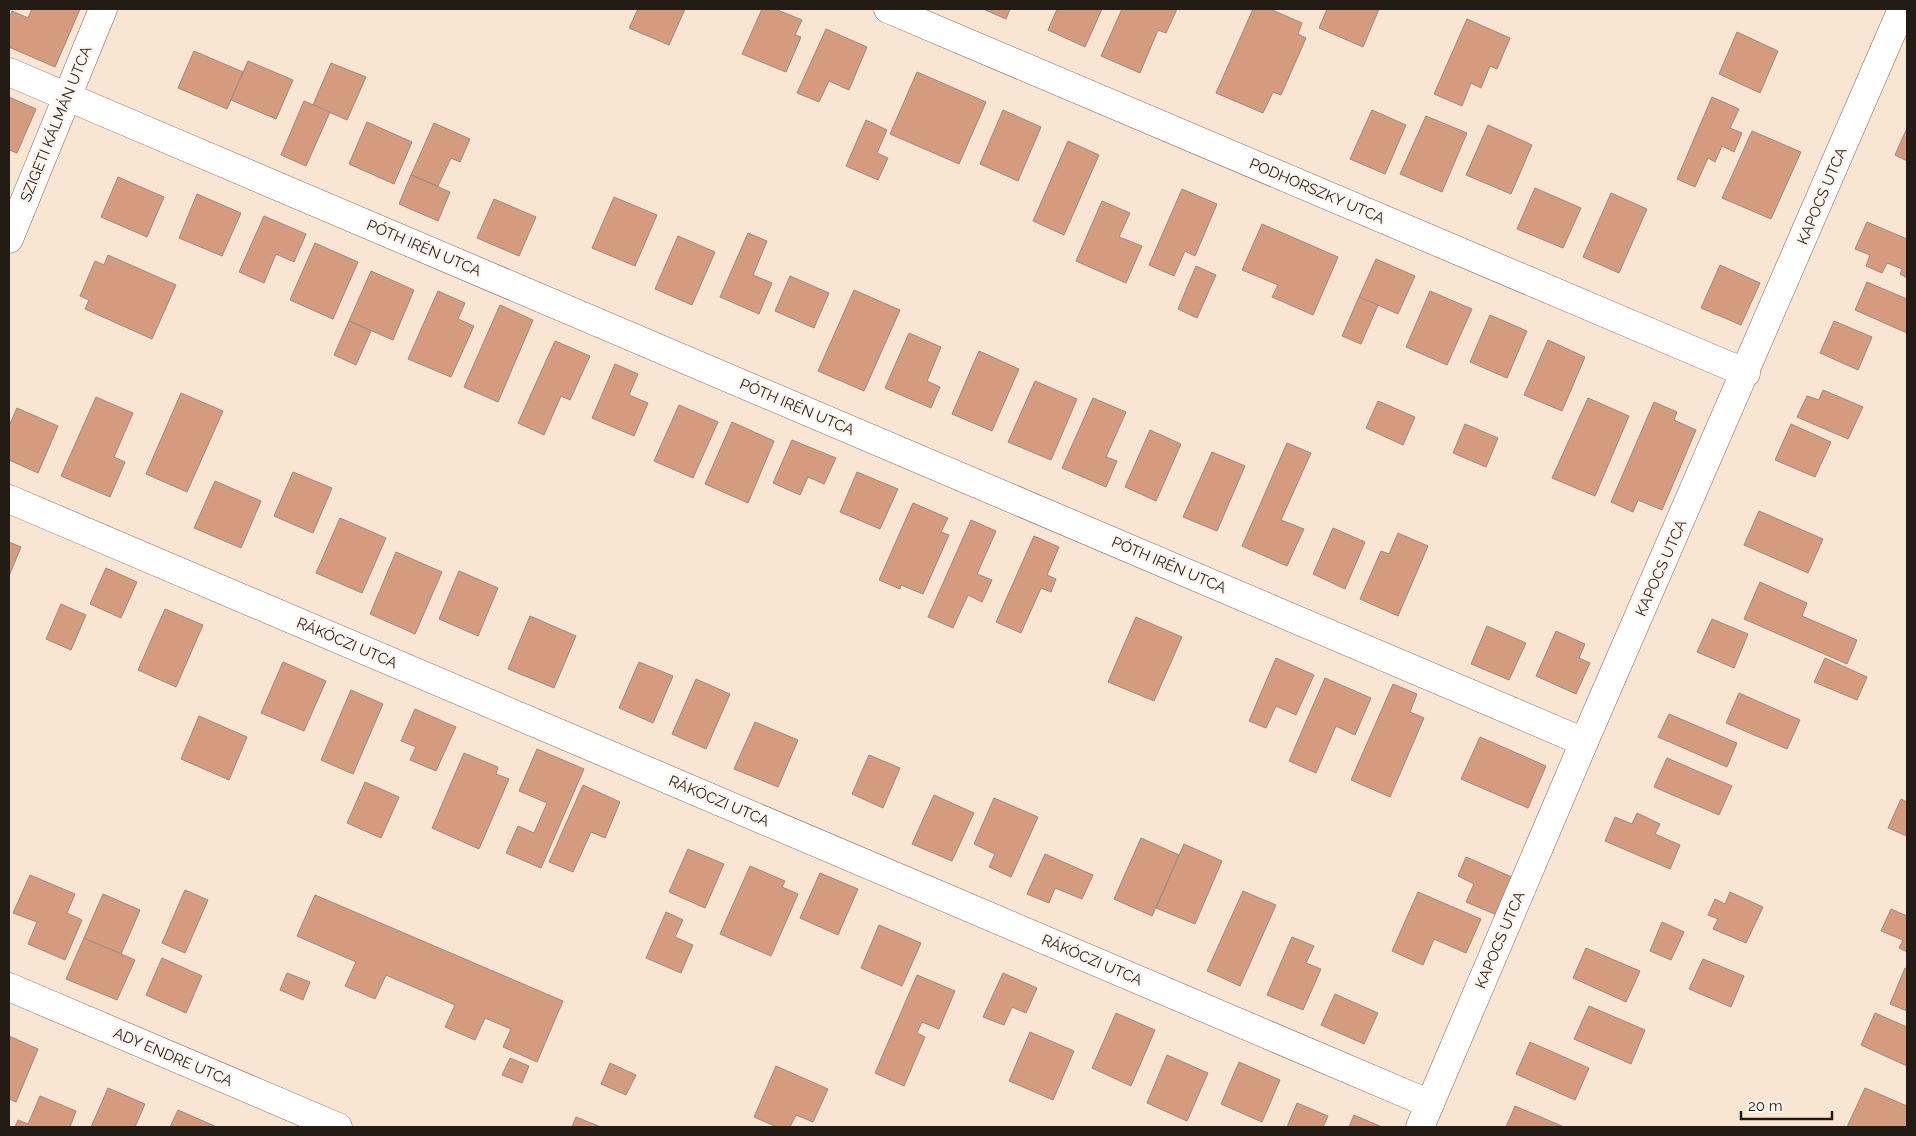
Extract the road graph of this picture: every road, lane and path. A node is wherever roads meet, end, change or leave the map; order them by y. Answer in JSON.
{"nodes":[{"id":1,"x":103,"y":9,"type":"edge"},
{"id":2,"x":888,"y":9,"type":"edge"},
{"id":3,"x":1902,"y":9,"type":"edge"},
{"id":4,"x":9,"y":72,"type":"edge"},
{"id":5,"x":68,"y":97,"type":"junction"},
{"id":6,"x":9,"y":239,"type":"edge"},
{"id":7,"x":1746,"y":373,"type":"junction"},
{"id":8,"x":9,"y":499,"type":"edge"},
{"id":9,"x":1584,"y":742,"type":"junction"},
{"id":10,"x":9,"y":987,"type":"edge"},
{"id":11,"x":1425,"y":1116,"type":"edge"},
{"id":12,"x":338,"y":1127,"type":"edge"}],
"edges":[{"from":1,"to":5,"type":"street","name":"SZIGETI KÁLMÁN UTCA"},
{"from":2,"to":7,"type":"street","name":"PODHORSZKY UTCA"},
{"from":3,"to":7,"type":"street","name":"KAPOCS UTCA"},
{"from":4,"to":5,"type":"street","name":"PÓTH IRÉN UTCA"},
{"from":5,"to":6,"type":"street","name":"SZIGETI KÁLMÁN UTCA"},
{"from":5,"to":9,"type":"street","name":"PÓTH IRÉN UTCA"},
{"from":7,"to":9,"type":"street","name":"KAPOCS UTCA"},
{"from":8,"to":11,"type":"street","name":"RÁKÓCZI UTCA"},
{"from":9,"to":11,"type":"street","name":"KAPOCS UTCA"},
{"from":10,"to":12,"type":"street","name":"ADY ENDRE UTCA"}]}
